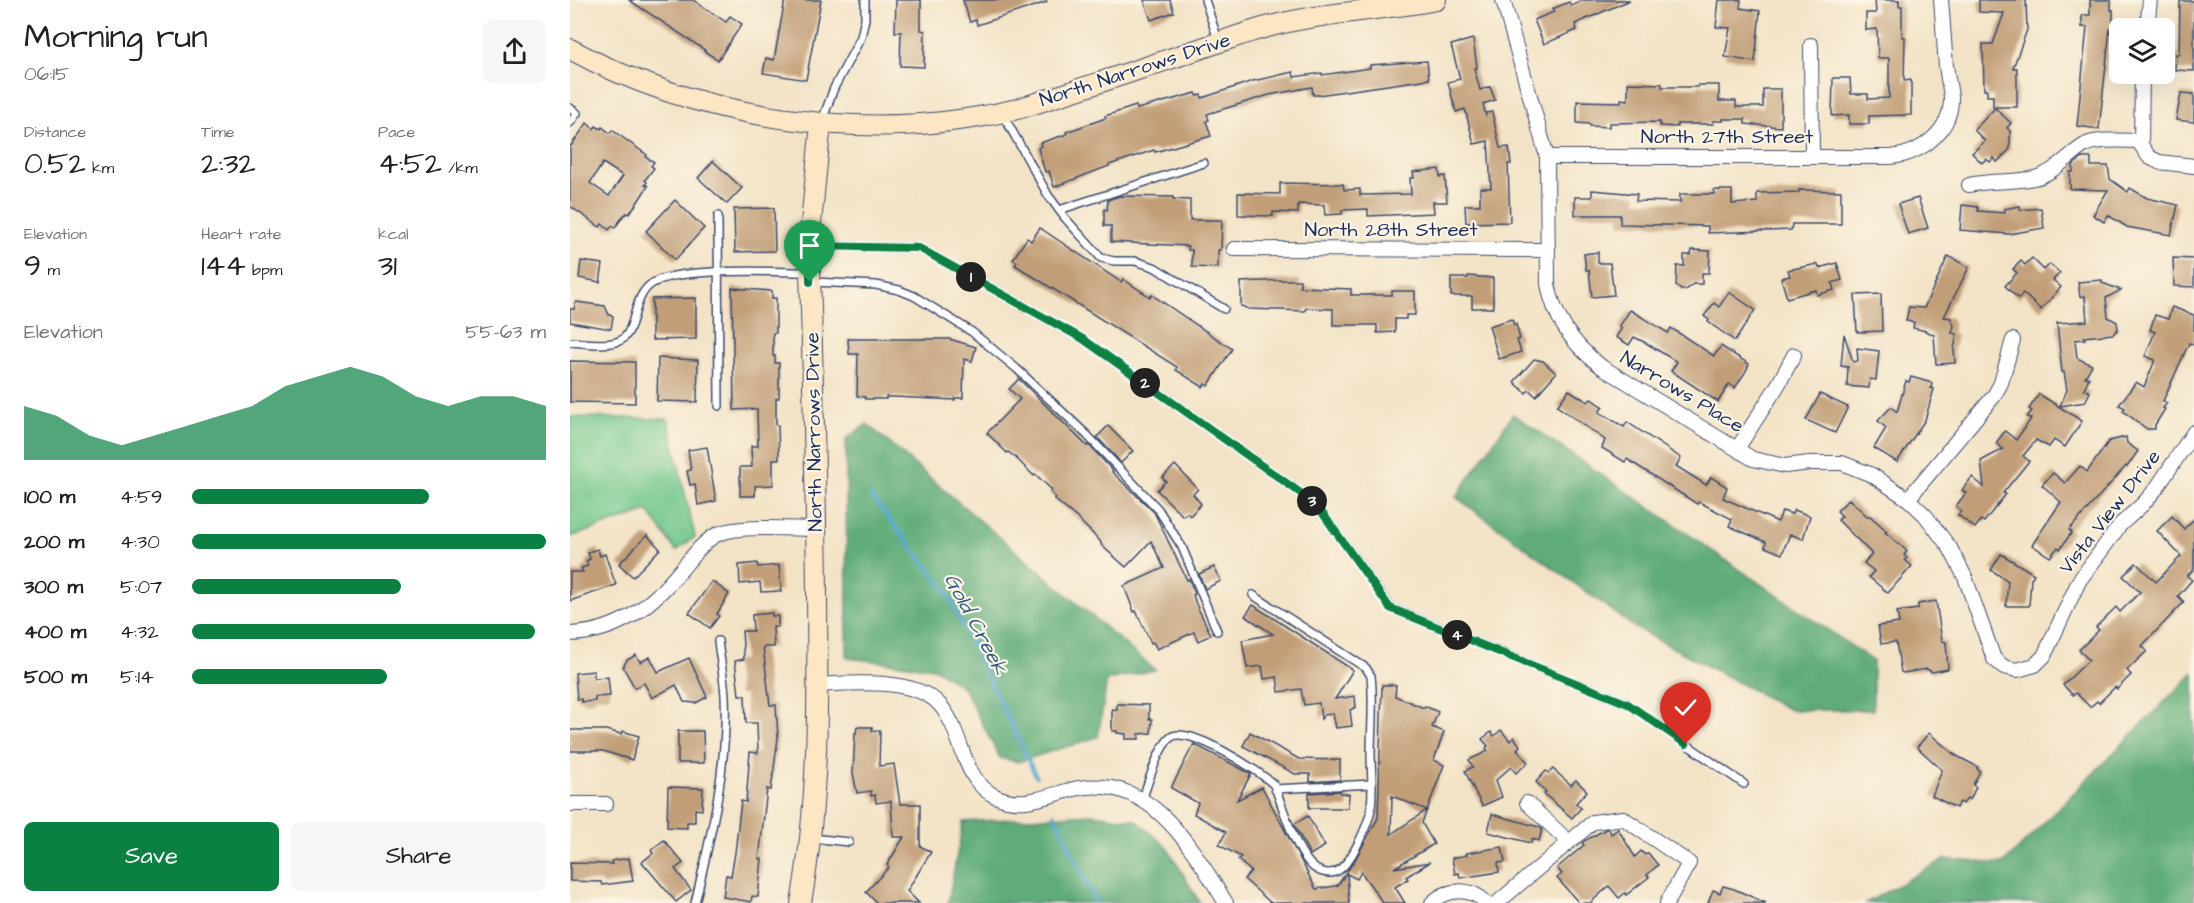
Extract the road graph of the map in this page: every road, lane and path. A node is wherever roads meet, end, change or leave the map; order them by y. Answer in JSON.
{"nodes":[{"id":1,"x":865,"y":0,"type":"edge"},
{"id":2,"x":1205,"y":0,"type":"edge"},
{"id":3,"x":1436,"y":0,"type":"edge"},
{"id":4,"x":1503,"y":0,"type":"edge"},
{"id":5,"x":1941,"y":0,"type":"edge"},
{"id":6,"x":2150,"y":0,"type":"edge"},
{"id":7,"x":2148,"y":18,"type":"edge"},
{"id":8,"x":1219,"y":42,"type":"junction"},
{"id":9,"x":1811,"y":45,"type":"dead end"},
{"id":10,"x":570,"y":49,"type":"edge"},
{"id":11,"x":2142,"y":84,"type":"edge"},
{"id":12,"x":570,"y":108,"type":"edge"},
{"id":13,"x":1002,"y":112,"type":"junction"},
{"id":14,"x":570,"y":123,"type":"edge"},
{"id":15,"x":821,"y":124,"type":"junction"},
{"id":16,"x":2141,"y":141,"type":"junction"},
{"id":17,"x":1812,"y":156,"type":"junction"},
{"id":18,"x":1547,"y":157,"type":"junction"},
{"id":19,"x":1204,"y":163,"type":"dead end"},
{"id":20,"x":2194,"y":166,"type":"edge"},
{"id":21,"x":1969,"y":186,"type":"dead end"},
{"id":22,"x":1059,"y":210,"type":"junction"},
{"id":23,"x":718,"y":216,"type":"dead end"},
{"id":24,"x":810,"y":246,"type":"junction"},
{"id":25,"x":1234,"y":249,"type":"dead end"},
{"id":26,"x":1548,"y":250,"type":"junction"},
{"id":27,"x":718,"y":273,"type":"junction"},
{"id":28,"x":810,"y":277,"type":"junction"},
{"id":29,"x":1224,"y":309,"type":"dead end"},
{"id":30,"x":2013,"y":340,"type":"dead end"},
{"id":31,"x":570,"y":342,"type":"edge"},
{"id":32,"x":1794,"y":355,"type":"dead end"},
{"id":33,"x":718,"y":406,"type":"dead end"},
{"id":34,"x":2194,"y":432,"type":"edge"},
{"id":35,"x":1737,"y":449,"type":"junction"},
{"id":36,"x":1908,"y":499,"type":"junction"},
{"id":37,"x":816,"y":530,"type":"junction"},
{"id":38,"x":1253,"y":595,"type":"dead end"},
{"id":39,"x":1217,"y":631,"type":"dead end"},
{"id":40,"x":570,"y":634,"type":"edge"},
{"id":41,"x":718,"y":641,"type":"dead end"},
{"id":42,"x":2018,"y":670,"type":"joint"},
{"id":43,"x":818,"y":685,"type":"junction"},
{"id":44,"x":1372,"y":784,"type":"junction"},
{"id":45,"x":1744,"y":784,"type":"dead end"},
{"id":46,"x":1275,"y":789,"type":"junction"},
{"id":47,"x":1142,"y":800,"type":"junction"},
{"id":48,"x":1527,"y":803,"type":"dead end"},
{"id":49,"x":570,"y":804,"type":"edge"},
{"id":50,"x":606,"y":804,"type":"dead end"},
{"id":51,"x":811,"y":838,"type":"junction"},
{"id":52,"x":849,"y":842,"type":"dead end"},
{"id":53,"x":1569,"y":842,"type":"junction"},
{"id":54,"x":695,"y":903,"type":"edge"},
{"id":55,"x":801,"y":903,"type":"edge"},
{"id":56,"x":1226,"y":903,"type":"edge"},
{"id":57,"x":1432,"y":903,"type":"edge"},
{"id":58,"x":1486,"y":903,"type":"edge"},
{"id":59,"x":1497,"y":903,"type":"edge"},
{"id":60,"x":1667,"y":903,"type":"edge"}],
"edges":[{"from":1,"to":15,"type":"lane"},
{"from":2,"to":8,"type":"lane"},
{"from":3,"to":8,"type":"street","name":"North Narrows Drive"},
{"from":4,"to":18,"type":"street","name":"Narrows Place"},
{"from":5,"to":17,"type":"street","name":"North 27th Street"},
{"from":6,"to":7,"type":"street"},
{"from":8,"to":13,"type":"street","name":"North Narrows Drive"},
{"from":9,"to":17,"type":"street"},
{"from":10,"to":15,"type":"street"},
{"from":11,"to":16,"type":"street"},
{"from":12,"to":14,"type":"lane"},
{"from":13,"to":15,"type":"street","name":"North Narrows Drive"},
{"from":13,"to":22,"type":"lane"},
{"from":15,"to":24,"type":"street","name":"North Narrows Drive"},
{"from":16,"to":20,"type":"street"},
{"from":16,"to":21,"type":"street"},
{"from":17,"to":18,"type":"street","name":"North 27th Street"},
{"from":18,"to":26,"type":"street","name":"Narrows Place"},
{"from":19,"to":22,"type":"lane"},
{"from":22,"to":29,"type":"lane"},
{"from":23,"to":27,"type":"lane"},
{"from":24,"to":28,"type":"street","name":"North Narrows Drive"},
{"from":24,"to":45,"type":"lane"},
{"from":25,"to":26,"type":"street","name":"North 28th Street"},
{"from":26,"to":35,"type":"street","name":"Narrows Place"},
{"from":27,"to":28,"type":"lane"},
{"from":27,"to":31,"type":"lane"},
{"from":27,"to":33,"type":"lane"},
{"from":28,"to":37,"type":"street","name":"North Narrows Drive"},
{"from":28,"to":39,"type":"lane"},
{"from":30,"to":36,"type":"street"},
{"from":32,"to":35,"type":"street"},
{"from":34,"to":42,"type":"street","name":"Vista View Drive"},
{"from":35,"to":36,"type":"street","name":"Narrows Place"},
{"from":36,"to":42,"type":"street","name":"Narrows Place"},
{"from":37,"to":40,"type":"street"},
{"from":37,"to":43,"type":"street","name":"North Narrows Drive"},
{"from":38,"to":44,"type":"lane"},
{"from":41,"to":54,"type":"lane"},
{"from":43,"to":47,"type":"street"},
{"from":43,"to":51,"type":"street","name":"North Narrows Drive"},
{"from":44,"to":46,"type":"lane"},
{"from":44,"to":46,"type":"lane"},
{"from":46,"to":47,"type":"lane"},
{"from":47,"to":56,"type":"street"},
{"from":48,"to":53,"type":"street"},
{"from":49,"to":50,"type":"street"},
{"from":51,"to":52,"type":"lane"},
{"from":51,"to":55,"type":"street","name":"North Narrows Drive"},
{"from":53,"to":59,"type":"street"},
{"from":53,"to":60,"type":"street"},
{"from":57,"to":58,"type":"street"}]}
